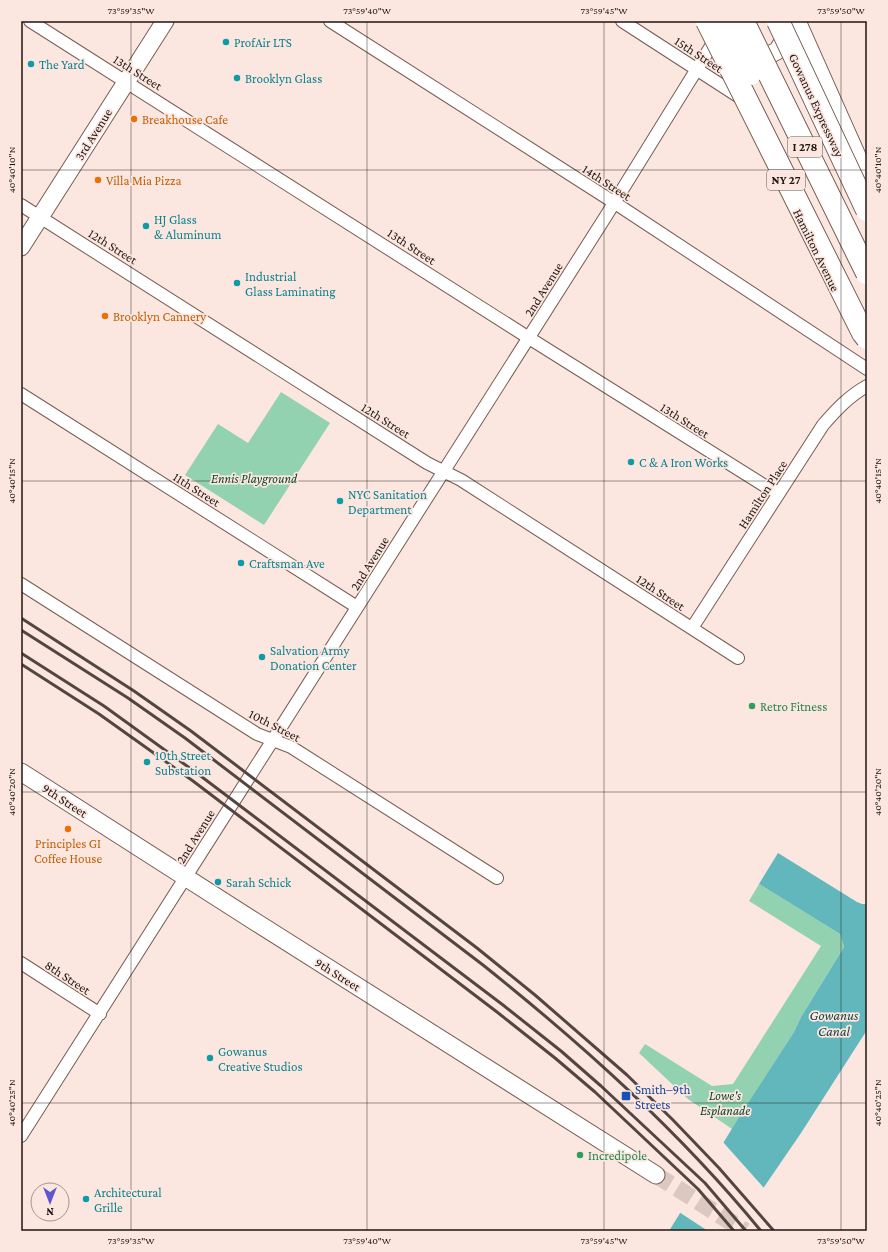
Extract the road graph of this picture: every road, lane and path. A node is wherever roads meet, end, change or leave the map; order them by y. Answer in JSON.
{"nodes":[{"id":1,"x":30,"y":21,"type":"edge"},
{"id":2,"x":165,"y":21,"type":"edge"},
{"id":3,"x":330,"y":21,"type":"edge"},
{"id":4,"x":622,"y":21,"type":"edge"},
{"id":5,"x":703,"y":21,"type":"edge"},
{"id":6,"x":707,"y":21,"type":"edge"},
{"id":7,"x":724,"y":21,"type":"edge"},
{"id":8,"x":743,"y":21,"type":"edge"},
{"id":9,"x":756,"y":21,"type":"edge"},
{"id":10,"x":778,"y":21,"type":"edge"},
{"id":11,"x":797,"y":21,"type":"edge"},
{"id":12,"x":713,"y":43,"type":"junction"},
{"id":13,"x":727,"y":68,"type":"junction"},
{"id":14,"x":698,"y":69,"type":"junction"},
{"id":15,"x":126,"y":81,"type":"junction"},
{"id":16,"x":741,"y":98,"type":"junction"},
{"id":17,"x":867,"y":178,"type":"edge"},
{"id":18,"x":615,"y":203,"type":"junction"},
{"id":19,"x":21,"y":205,"type":"edge"},
{"id":20,"x":867,"y":210,"type":"edge"},
{"id":21,"x":40,"y":217,"type":"junction"},
{"id":22,"x":21,"y":247,"type":"edge"},
{"id":23,"x":867,"y":273,"type":"edge"},
{"id":24,"x":867,"y":315,"type":"edge"},
{"id":25,"x":529,"y":338,"type":"junction"},
{"id":26,"x":867,"y":338,"type":"edge"},
{"id":27,"x":867,"y":350,"type":"edge"},
{"id":28,"x":867,"y":369,"type":"edge"},
{"id":29,"x":867,"y":386,"type":"edge"},
{"id":30,"x":21,"y":394,"type":"edge"},
{"id":31,"x":444,"y":472,"type":"junction"},
{"id":32,"x":779,"y":493,"type":"junction"},
{"id":33,"x":21,"y":584,"type":"edge"},
{"id":34,"x":357,"y":607,"type":"junction"},
{"id":35,"x":692,"y":628,"type":"junction"},
{"id":36,"x":738,"y":658,"type":"dead end"},
{"id":37,"x":273,"y":740,"type":"junction"},
{"id":38,"x":21,"y":772,"type":"edge"},
{"id":39,"x":186,"y":877,"type":"junction"},
{"id":40,"x":497,"y":878,"type":"dead end"},
{"id":41,"x":21,"y":963,"type":"edge"},
{"id":42,"x":100,"y":1014,"type":"junction"},
{"id":43,"x":21,"y":1136,"type":"edge"},
{"id":44,"x":656,"y":1175,"type":"tunnel mouth"}],
"edges":[{"from":1,"to":15,"type":"street","name":"13th Street"},
{"from":2,"to":15,"type":"main road","name":"3rd Avenue"},
{"from":3,"to":18,"type":"street","name":"14th Street"},
{"from":4,"to":14,"type":"street","name":"15th Street"},
{"from":5,"to":12,"type":"main road","name":"Hamilton Avenue"},
{"from":6,"to":26,"type":"highway","number":"NY 27","bridge":true},
{"from":7,"to":24,"type":"highway","number":"I 278","bridge":true},
{"from":8,"to":23,"type":"highway","number":"I 278","bridge":true},
{"from":9,"to":12,"type":"street"},
{"from":10,"to":20,"type":"highway","name":"Gowanus Expressway","number":"I 278","bridge":true},
{"from":11,"to":13,"type":"main road"},
{"from":11,"to":17,"type":"main road"},
{"from":12,"to":13,"type":"main road","name":"Hamilton Avenue"},
{"from":12,"to":14,"type":"street","name":"2nd Avenue"},
{"from":13,"to":16,"type":"main road","name":"Hamilton Avenue"},
{"from":14,"to":16,"type":"street","name":"15th Street"},
{"from":14,"to":18,"type":"street","name":"2nd Avenue"},
{"from":15,"to":21,"type":"main road","name":"3rd Avenue"},
{"from":15,"to":25,"type":"street","name":"13th Street"},
{"from":16,"to":27,"type":"main road","name":"Hamilton Avenue"},
{"from":18,"to":25,"type":"street","name":"2nd Avenue"},
{"from":18,"to":28,"type":"street","name":"14th Street"},
{"from":19,"to":21,"type":"street","name":"12th Street"},
{"from":21,"to":22,"type":"main road","name":"3rd Avenue"},
{"from":21,"to":31,"type":"street","name":"12th Street"},
{"from":25,"to":31,"type":"street","name":"2nd Avenue"},
{"from":25,"to":32,"type":"street","name":"13th Street"},
{"from":29,"to":32,"type":"street","name":"Hamilton Place"},
{"from":30,"to":34,"type":"street","name":"11th Street"},
{"from":31,"to":34,"type":"street","name":"2nd Avenue"},
{"from":31,"to":35,"type":"street","name":"12th Street"},
{"from":32,"to":35,"type":"street","name":"Hamilton Place"},
{"from":33,"to":37,"type":"street","name":"10th Street"},
{"from":34,"to":37,"type":"street","name":"2nd Avenue"},
{"from":35,"to":36,"type":"street","name":"12th Street"},
{"from":37,"to":39,"type":"street","name":"2nd Avenue"},
{"from":37,"to":40,"type":"street","name":"10th Street"},
{"from":38,"to":39,"type":"main road","name":"9th Street"},
{"from":39,"to":42,"type":"street","name":"2nd Avenue"},
{"from":39,"to":44,"type":"main road","name":"9th Street"},
{"from":41,"to":42,"type":"street","name":"8th Street"},
{"from":42,"to":43,"type":"street","name":"2nd Avenue"}]}
